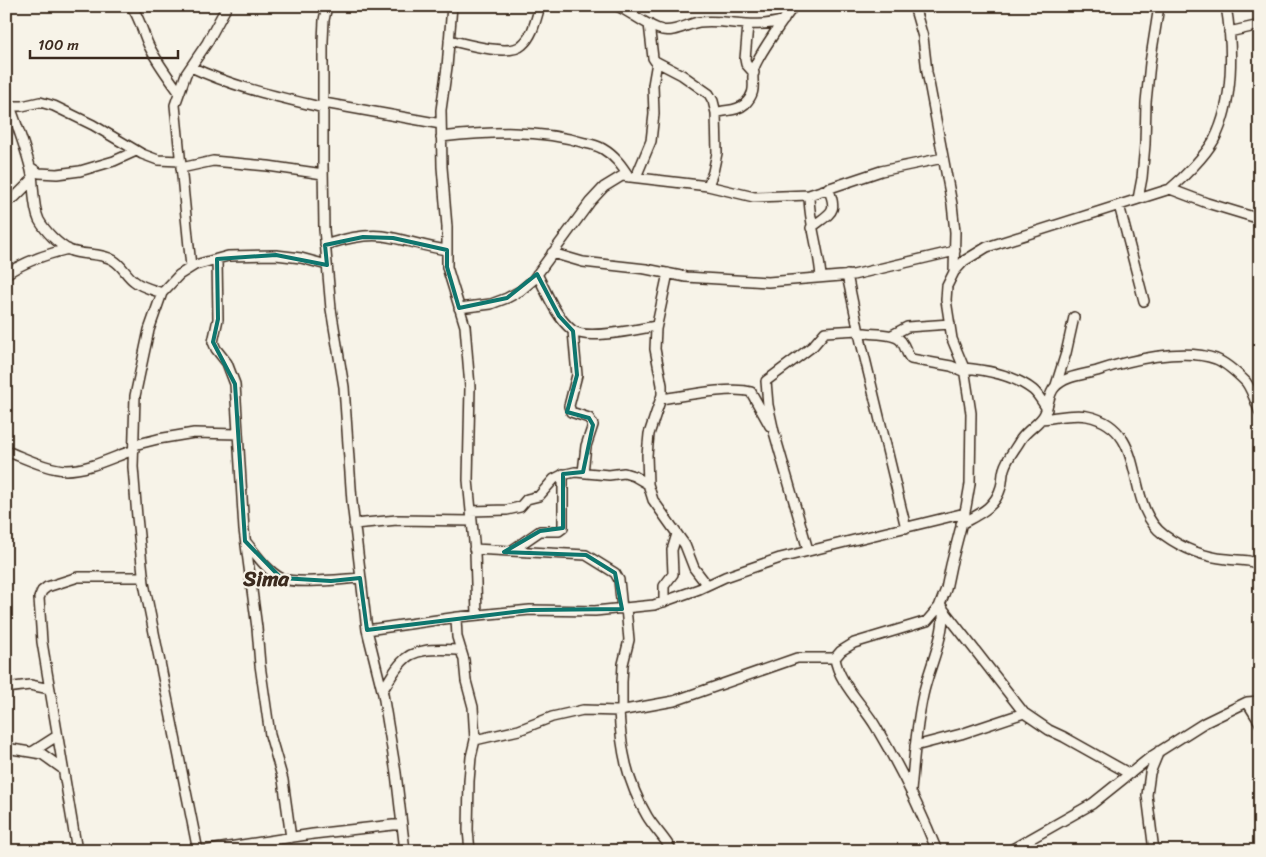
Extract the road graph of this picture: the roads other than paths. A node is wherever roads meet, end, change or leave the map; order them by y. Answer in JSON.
{"nodes":[{"id":1,"x":131,"y":6,"type":"edge"},
{"id":2,"x":141,"y":6,"type":"edge"},
{"id":3,"x":227,"y":6,"type":"edge"},
{"id":4,"x":327,"y":6,"type":"edge"},
{"id":5,"x":452,"y":6,"type":"edge"},
{"id":6,"x":540,"y":6,"type":"edge"},
{"id":7,"x":617,"y":6,"type":"edge"},
{"id":8,"x":794,"y":6,"type":"edge"},
{"id":9,"x":914,"y":6,"type":"edge"},
{"id":10,"x":1159,"y":6,"type":"edge"},
{"id":11,"x":1226,"y":6,"type":"edge"},
{"id":12,"x":137,"y":17,"type":"junction"},
{"id":13,"x":784,"y":20,"type":"junction"},
{"id":14,"x":649,"y":24,"type":"junction"},
{"id":15,"x":748,"y":25,"type":"junction"},
{"id":16,"x":1260,"y":25,"type":"edge"},
{"id":17,"x":1229,"y":32,"type":"junction"},
{"id":18,"x":449,"y":40,"type":"junction"},
{"id":19,"x":657,"y":62,"type":"junction"},
{"id":20,"x":191,"y":67,"type":"junction"},
{"id":21,"x":754,"y":73,"type":"junction"},
{"id":22,"x":179,"y":92,"type":"junction"},
{"id":23,"x":8,"y":106,"type":"edge"},
{"id":24,"x":324,"y":106,"type":"junction"},
{"id":25,"x":716,"y":113,"type":"junction"},
{"id":26,"x":441,"y":124,"type":"junction"},
{"id":27,"x":441,"y":137,"type":"junction"},
{"id":28,"x":136,"y":151,"type":"junction"},
{"id":29,"x":943,"y":158,"type":"junction"},
{"id":30,"x":181,"y":164,"type":"junction"},
{"id":31,"x":30,"y":167,"type":"junction"},
{"id":32,"x":323,"y":174,"type":"junction"},
{"id":33,"x":633,"y":177,"type":"junction"},
{"id":34,"x":32,"y":180,"type":"junction"},
{"id":35,"x":708,"y":186,"type":"junction"},
{"id":36,"x":828,"y":188,"type":"junction"},
{"id":37,"x":1170,"y":189,"type":"junction"},
{"id":38,"x":809,"y":194,"type":"junction"},
{"id":39,"x":1138,"y":199,"type":"junction"},
{"id":40,"x":6,"y":202,"type":"edge"},
{"id":41,"x":1119,"y":205,"type":"junction"},
{"id":42,"x":1260,"y":219,"type":"edge"},
{"id":43,"x":811,"y":228,"type":"junction"},
{"id":44,"x":325,"y":245,"type":"junction"},
{"id":45,"x":68,"y":250,"type":"junction"},
{"id":46,"x":447,"y":250,"type":"junction"},
{"id":47,"x":955,"y":251,"type":"junction"},
{"id":48,"x":552,"y":253,"type":"junction"},
{"id":49,"x":216,"y":259,"type":"junction"},
{"id":50,"x":327,"y":265,"type":"junction"},
{"id":51,"x":191,"y":267,"type":"junction"},
{"id":52,"x":954,"y":272,"type":"junction"},
{"id":53,"x":668,"y":273,"type":"junction"},
{"id":54,"x":6,"y":274,"type":"edge"},
{"id":55,"x":537,"y":274,"type":"junction"},
{"id":56,"x":847,"y":276,"type":"junction"},
{"id":57,"x":821,"y":277,"type":"junction"},
{"id":58,"x":162,"y":293,"type":"junction"},
{"id":59,"x":1144,"y":301,"type":"dead end"},
{"id":60,"x":459,"y":308,"type":"junction"},
{"id":61,"x":1074,"y":317,"type":"dead end"},
{"id":62,"x":950,"y":324,"type":"junction"},
{"id":63,"x":656,"y":326,"type":"junction"},
{"id":64,"x":573,"y":331,"type":"junction"},
{"id":65,"x":858,"y":331,"type":"junction"},
{"id":66,"x":892,"y":336,"type":"junction"},
{"id":67,"x":965,"y":370,"type":"junction"},
{"id":68,"x":1056,"y":385,"type":"junction"},
{"id":69,"x":661,"y":399,"type":"junction"},
{"id":70,"x":1047,"y":409,"type":"junction"},
{"id":71,"x":1260,"y":413,"type":"edge"},
{"id":72,"x":1041,"y":419,"type":"junction"},
{"id":73,"x":775,"y":432,"type":"junction"},
{"id":74,"x":238,"y":434,"type":"junction"},
{"id":75,"x":134,"y":447,"type":"junction"},
{"id":76,"x":6,"y":450,"type":"edge"},
{"id":77,"x":583,"y":472,"type":"junction"},
{"id":78,"x":564,"y":474,"type":"junction"},
{"id":79,"x":648,"y":484,"type":"junction"},
{"id":80,"x":471,"y":511,"type":"junction"},
{"id":81,"x":965,"y":513,"type":"junction"},
{"id":82,"x":472,"y":521,"type":"junction"},
{"id":83,"x":354,"y":524,"type":"junction"},
{"id":84,"x":961,"y":524,"type":"junction"},
{"id":85,"x":906,"y":528,"type":"junction"},
{"id":86,"x":677,"y":534,"type":"junction"},
{"id":87,"x":245,"y":541,"type":"junction"},
{"id":88,"x":474,"y":549,"type":"junction"},
{"id":89,"x":808,"y":550,"type":"junction"},
{"id":90,"x":511,"y":551,"type":"junction"},
{"id":91,"x":1259,"y":563,"type":"edge"},
{"id":92,"x":143,"y":577,"type":"junction"},
{"id":93,"x":360,"y":578,"type":"junction"},
{"id":94,"x":707,"y":585,"type":"junction"},
{"id":95,"x":943,"y":598,"type":"junction"},
{"id":96,"x":664,"y":602,"type":"junction"},
{"id":97,"x":943,"y":608,"type":"junction"},
{"id":98,"x":624,"y":609,"type":"junction"},
{"id":99,"x":477,"y":615,"type":"junction"},
{"id":100,"x":456,"y":618,"type":"junction"},
{"id":101,"x":367,"y":630,"type":"junction"},
{"id":102,"x":461,"y":650,"type":"junction"},
{"id":103,"x":835,"y":658,"type":"junction"},
{"id":104,"x":6,"y":688,"type":"edge"},
{"id":105,"x":50,"y":688,"type":"junction"},
{"id":106,"x":382,"y":691,"type":"junction"},
{"id":107,"x":1260,"y":701,"type":"edge"},
{"id":108,"x":1247,"y":702,"type":"junction"},
{"id":109,"x":620,"y":711,"type":"junction"},
{"id":110,"x":1024,"y":713,"type":"junction"},
{"id":111,"x":1260,"y":723,"type":"edge"},
{"id":112,"x":57,"y":736,"type":"junction"},
{"id":113,"x":475,"y":740,"type":"junction"},
{"id":114,"x":915,"y":746,"type":"junction"},
{"id":115,"x":6,"y":748,"type":"edge"},
{"id":116,"x":32,"y":752,"type":"junction"},
{"id":117,"x":1159,"y":752,"type":"junction"},
{"id":118,"x":63,"y":769,"type":"junction"},
{"id":119,"x":1130,"y":774,"type":"junction"},
{"id":120,"x":910,"y":792,"type":"junction"},
{"id":121,"x":402,"y":824,"type":"junction"},
{"id":122,"x":291,"y":838,"type":"junction"},
{"id":123,"x":77,"y":851,"type":"edge"},
{"id":124,"x":198,"y":851,"type":"edge"},
{"id":125,"x":203,"y":851,"type":"edge"},
{"id":126,"x":405,"y":851,"type":"edge"},
{"id":127,"x":470,"y":851,"type":"edge"},
{"id":128,"x":672,"y":851,"type":"edge"},
{"id":129,"x":937,"y":851,"type":"edge"},
{"id":130,"x":1009,"y":851,"type":"edge"},
{"id":131,"x":1154,"y":851,"type":"edge"}],
"edges":[{"from":1,"to":12,"type":"street"},
{"from":2,"to":12,"type":"street"},
{"from":3,"to":20,"type":"street"},
{"from":4,"to":24,"type":"street"},
{"from":5,"to":18,"type":"street"},
{"from":6,"to":18,"type":"street"},
{"from":7,"to":14,"type":"street"},
{"from":8,"to":13,"type":"street"},
{"from":9,"to":29,"type":"street"},
{"from":10,"to":39,"type":"street"},
{"from":11,"to":17,"type":"street"},
{"from":12,"to":22,"type":"street"},
{"from":13,"to":15,"type":"street"},
{"from":13,"to":21,"type":"street"},
{"from":14,"to":15,"type":"street"},
{"from":14,"to":19,"type":"street"},
{"from":15,"to":21,"type":"street"},
{"from":16,"to":17,"type":"street"},
{"from":17,"to":37,"type":"street"},
{"from":18,"to":26,"type":"street"},
{"from":19,"to":25,"type":"street"},
{"from":19,"to":33,"type":"street"},
{"from":20,"to":22,"type":"street"},
{"from":20,"to":24,"type":"street"},
{"from":21,"to":25,"type":"street"},
{"from":22,"to":30,"type":"street"},
{"from":23,"to":28,"type":"street"},
{"from":23,"to":31,"type":"street"},
{"from":24,"to":26,"type":"street"},
{"from":24,"to":32,"type":"street"},
{"from":25,"to":35,"type":"street"},
{"from":26,"to":27,"type":"street"},
{"from":27,"to":33,"type":"street"},
{"from":27,"to":46,"type":"street"},
{"from":28,"to":30,"type":"street"},
{"from":28,"to":31,"type":"street"},
{"from":29,"to":36,"type":"street"},
{"from":29,"to":47,"type":"street"},
{"from":30,"to":32,"type":"street"},
{"from":30,"to":51,"type":"street"},
{"from":31,"to":34,"type":"street"},
{"from":32,"to":44,"type":"street"},
{"from":33,"to":35,"type":"street"},
{"from":33,"to":48,"type":"street"},
{"from":34,"to":40,"type":"street"},
{"from":34,"to":45,"type":"street"},
{"from":35,"to":38,"type":"street"},
{"from":36,"to":38,"type":"street"},
{"from":36,"to":43,"type":"street"},
{"from":37,"to":39,"type":"street"},
{"from":37,"to":42,"type":"street"},
{"from":38,"to":43,"type":"street"},
{"from":39,"to":41,"type":"street"},
{"from":41,"to":52,"type":"street"},
{"from":41,"to":59,"type":"street"},
{"from":43,"to":57,"type":"street"},
{"from":44,"to":46,"type":"street"},
{"from":44,"to":50,"type":"street"},
{"from":45,"to":54,"type":"street"},
{"from":45,"to":58,"type":"street"},
{"from":46,"to":60,"type":"street"},
{"from":47,"to":52,"type":"street"},
{"from":47,"to":56,"type":"street"},
{"from":48,"to":53,"type":"street"},
{"from":48,"to":55,"type":"street"},
{"from":49,"to":50,"type":"street"},
{"from":49,"to":51,"type":"street"},
{"from":49,"to":74,"type":"street"},
{"from":50,"to":83,"type":"street"},
{"from":51,"to":58,"type":"street"},
{"from":52,"to":62,"type":"street"},
{"from":53,"to":57,"type":"street"},
{"from":53,"to":63,"type":"street"},
{"from":55,"to":60,"type":"street"},
{"from":55,"to":64,"type":"street"},
{"from":56,"to":57,"type":"street"},
{"from":56,"to":65,"type":"street"},
{"from":58,"to":75,"type":"street"},
{"from":60,"to":80,"type":"street"},
{"from":61,"to":68,"type":"street"},
{"from":62,"to":66,"type":"street"},
{"from":62,"to":67,"type":"street"},
{"from":63,"to":64,"type":"street"},
{"from":63,"to":69,"type":"street"},
{"from":64,"to":77,"type":"street"},
{"from":65,"to":66,"type":"street"},
{"from":65,"to":73,"type":"street"},
{"from":65,"to":85,"type":"street"},
{"from":66,"to":67,"type":"street"},
{"from":67,"to":70,"type":"street"},
{"from":67,"to":81,"type":"street"},
{"from":68,"to":70,"type":"street"},
{"from":68,"to":71,"type":"street"},
{"from":69,"to":73,"type":"street"},
{"from":69,"to":79,"type":"street"},
{"from":70,"to":72,"type":"street"},
{"from":72,"to":84,"type":"street"},
{"from":72,"to":91,"type":"street"},
{"from":73,"to":89,"type":"street"},
{"from":74,"to":75,"type":"street"},
{"from":74,"to":87,"type":"street"},
{"from":75,"to":76,"type":"street"},
{"from":75,"to":92,"type":"street"},
{"from":77,"to":78,"type":"street"},
{"from":77,"to":79,"type":"street"},
{"from":78,"to":80,"type":"street"},
{"from":78,"to":90,"type":"street"},
{"from":79,"to":86,"type":"street"},
{"from":80,"to":82,"type":"street"},
{"from":81,"to":84,"type":"street"},
{"from":81,"to":85,"type":"street"},
{"from":82,"to":83,"type":"street"},
{"from":82,"to":88,"type":"street"},
{"from":83,"to":93,"type":"street"},
{"from":84,"to":95,"type":"street"},
{"from":85,"to":89,"type":"street"},
{"from":86,"to":94,"type":"street"},
{"from":86,"to":96,"type":"street"},
{"from":87,"to":93,"type":"street"},
{"from":87,"to":122,"type":"street"},
{"from":88,"to":90,"type":"street"},
{"from":88,"to":99,"type":"street"},
{"from":89,"to":94,"type":"street"},
{"from":90,"to":98,"type":"street"},
{"from":92,"to":105,"type":"street"},
{"from":92,"to":124,"type":"street"},
{"from":93,"to":101,"type":"street"},
{"from":94,"to":96,"type":"street"},
{"from":95,"to":97,"type":"street"},
{"from":95,"to":103,"type":"street"},
{"from":96,"to":98,"type":"street"},
{"from":97,"to":110,"type":"street"},
{"from":97,"to":114,"type":"street"},
{"from":98,"to":99,"type":"street"},
{"from":98,"to":109,"type":"street"},
{"from":99,"to":100,"type":"street"},
{"from":100,"to":101,"type":"street"},
{"from":100,"to":102,"type":"street"},
{"from":101,"to":106,"type":"street"},
{"from":102,"to":106,"type":"street"},
{"from":102,"to":113,"type":"street"},
{"from":103,"to":109,"type":"street"},
{"from":103,"to":120,"type":"street"},
{"from":104,"to":105,"type":"street"},
{"from":105,"to":112,"type":"street"},
{"from":106,"to":121,"type":"street"},
{"from":107,"to":108,"type":"street"},
{"from":108,"to":111,"type":"street"},
{"from":108,"to":117,"type":"street"},
{"from":109,"to":113,"type":"street"},
{"from":109,"to":128,"type":"street"},
{"from":110,"to":114,"type":"street"},
{"from":110,"to":119,"type":"street"},
{"from":112,"to":116,"type":"street"},
{"from":112,"to":118,"type":"street"},
{"from":113,"to":127,"type":"street"},
{"from":114,"to":120,"type":"street"},
{"from":115,"to":116,"type":"street"},
{"from":116,"to":118,"type":"street"},
{"from":117,"to":119,"type":"street"},
{"from":117,"to":131,"type":"street"},
{"from":118,"to":123,"type":"street"},
{"from":119,"to":130,"type":"street"},
{"from":120,"to":129,"type":"street"},
{"from":121,"to":122,"type":"street"},
{"from":121,"to":126,"type":"street"},
{"from":122,"to":125,"type":"street"}]}
